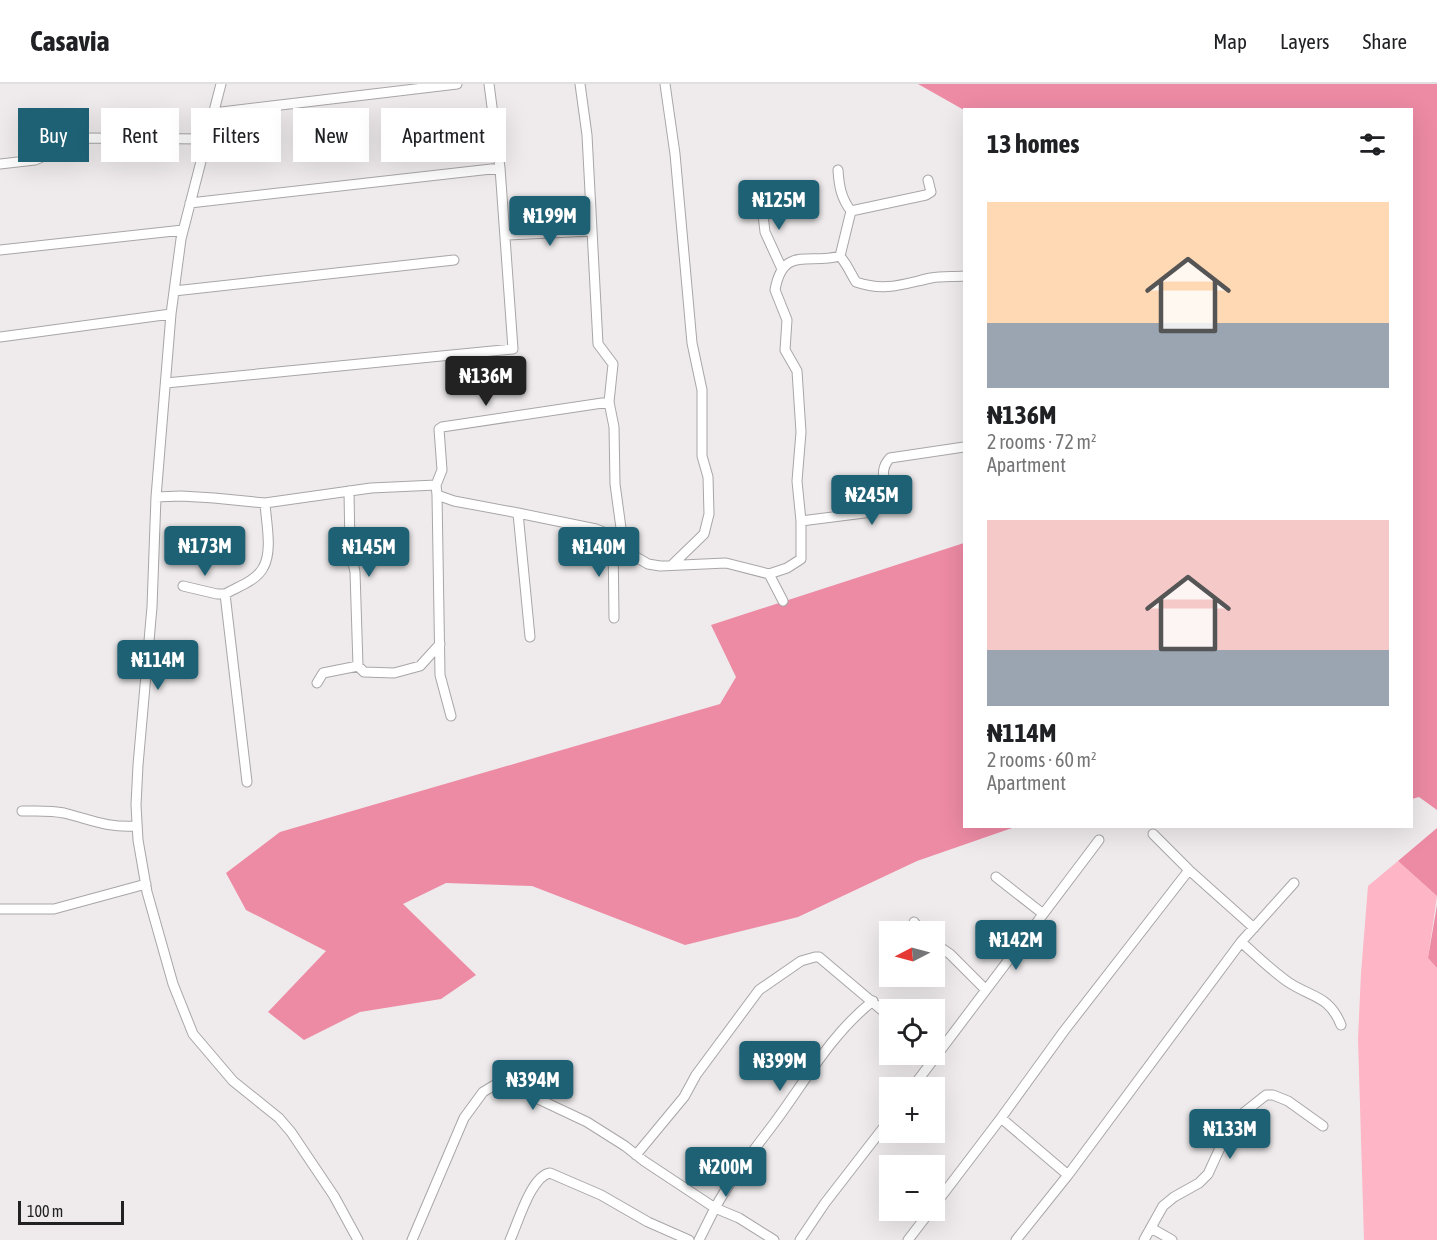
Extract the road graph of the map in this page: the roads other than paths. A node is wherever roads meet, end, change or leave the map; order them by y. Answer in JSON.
{"nodes":[{"id":1,"x":221,"y":84,"type":"edge"},
{"id":2,"x":457,"y":84,"type":"edge"},
{"id":3,"x":489,"y":84,"type":"edge"},
{"id":4,"x":580,"y":84,"type":"edge"},
{"id":5,"x":665,"y":84,"type":"edge"},
{"id":6,"x":214,"y":108,"type":"edge"},
{"id":7,"x":255,"y":108,"type":"edge"},
{"id":8,"x":191,"y":139,"type":"edge"},
{"id":9,"x":200,"y":162,"type":"edge"},
{"id":10,"x":0,"y":164,"type":"edge"},
{"id":11,"x":500,"y":168,"type":"junction"},
{"id":12,"x":838,"y":170,"type":"dead end"},
{"id":13,"x":928,"y":180,"type":"dead end"},
{"id":14,"x":761,"y":197,"type":"dead end"},
{"id":15,"x":190,"y":203,"type":"junction"},
{"id":16,"x":851,"y":211,"type":"junction"},
{"id":17,"x":183,"y":230,"type":"junction"},
{"id":18,"x":592,"y":231,"type":"junction"},
{"id":19,"x":506,"y":235,"type":"junction"},
{"id":20,"x":0,"y":250,"type":"edge"},
{"id":21,"x":840,"y":256,"type":"junction"},
{"id":22,"x":454,"y":260,"type":"dead end"},
{"id":23,"x":782,"y":269,"type":"junction"},
{"id":24,"x":963,"y":276,"type":"edge"},
{"id":25,"x":174,"y":291,"type":"junction"},
{"id":26,"x":171,"y":314,"type":"junction"},
{"id":27,"x":0,"y":337,"type":"edge"},
{"id":28,"x":166,"y":383,"type":"junction"},
{"id":29,"x":609,"y":402,"type":"junction"},
{"id":30,"x":963,"y":447,"type":"edge"},
{"id":31,"x":437,"y":490,"type":"junction"},
{"id":32,"x":349,"y":491,"type":"junction"},
{"id":33,"x":156,"y":497,"type":"junction"},
{"id":34,"x":265,"y":503,"type":"junction"},
{"id":35,"x":518,"y":513,"type":"junction"},
{"id":36,"x":801,"y":521,"type":"junction"},
{"id":37,"x":613,"y":538,"type":"junction"},
{"id":38,"x":672,"y":565,"type":"junction"},
{"id":39,"x":769,"y":574,"type":"junction"},
{"id":40,"x":183,"y":586,"type":"dead end"},
{"id":41,"x":225,"y":594,"type":"junction"},
{"id":42,"x":783,"y":601,"type":"dead end"},
{"id":43,"x":615,"y":618,"type":"dead end"},
{"id":44,"x":530,"y":637,"type":"dead end"},
{"id":45,"x":440,"y":644,"type":"junction"},
{"id":46,"x":358,"y":666,"type":"junction"},
{"id":47,"x":317,"y":683,"type":"dead end"},
{"id":48,"x":451,"y":716,"type":"dead end"},
{"id":49,"x":247,"y":782,"type":"dead end"},
{"id":50,"x":22,"y":811,"type":"dead end"},
{"id":51,"x":137,"y":826,"type":"junction"},
{"id":52,"x":1153,"y":834,"type":"dead end"},
{"id":53,"x":1099,"y":840,"type":"dead end"},
{"id":54,"x":1189,"y":870,"type":"junction"},
{"id":55,"x":996,"y":877,"type":"dead end"},
{"id":56,"x":1294,"y":883,"type":"dead end"},
{"id":57,"x":146,"y":884,"type":"junction"},
{"id":58,"x":0,"y":909,"type":"edge"},
{"id":59,"x":1042,"y":913,"type":"junction"},
{"id":60,"x":1254,"y":928,"type":"junction"},
{"id":61,"x":1241,"y":942,"type":"junction"},
{"id":62,"x":945,"y":951,"type":"edge"},
{"id":63,"x":986,"y":990,"type":"junction"},
{"id":64,"x":873,"y":1001,"type":"junction"},
{"id":65,"x":879,"y":1007,"type":"edge"},
{"id":66,"x":1341,"y":1025,"type":"dead end"},
{"id":67,"x":945,"y":1039,"type":"edge"},
{"id":68,"x":1001,"y":1118,"type":"junction"},
{"id":69,"x":1323,"y":1126,"type":"dead end"},
{"id":70,"x":879,"y":1133,"type":"edge"},
{"id":71,"x":636,"y":1155,"type":"junction"},
{"id":72,"x":1068,"y":1175,"type":"junction"},
{"id":73,"x":945,"y":1192,"type":"edge"},
{"id":74,"x":715,"y":1208,"type":"junction"},
{"id":75,"x":923,"y":1221,"type":"edge"},
{"id":76,"x":1151,"y":1228,"type":"junction"},
{"id":77,"x":358,"y":1240,"type":"edge"},
{"id":78,"x":412,"y":1240,"type":"edge"},
{"id":79,"x":510,"y":1240,"type":"edge"},
{"id":80,"x":689,"y":1240,"type":"edge"},
{"id":81,"x":699,"y":1240,"type":"edge"},
{"id":82,"x":774,"y":1240,"type":"edge"},
{"id":83,"x":800,"y":1240,"type":"edge"},
{"id":84,"x":908,"y":1240,"type":"edge"},
{"id":85,"x":1016,"y":1240,"type":"edge"},
{"id":86,"x":1144,"y":1240,"type":"edge"},
{"id":87,"x":1172,"y":1240,"type":"edge"}],
"edges":[{"from":1,"to":6,"type":"street"},
{"from":2,"to":7,"type":"street"},
{"from":3,"to":11,"type":"street"},
{"from":4,"to":18,"type":"street"},
{"from":5,"to":38,"type":"street"},
{"from":8,"to":10,"type":"street"},
{"from":9,"to":15,"type":"street"},
{"from":11,"to":15,"type":"street"},
{"from":11,"to":19,"type":"street"},
{"from":12,"to":16,"type":"street"},
{"from":13,"to":16,"type":"street"},
{"from":14,"to":23,"type":"street"},
{"from":15,"to":17,"type":"street"},
{"from":16,"to":21,"type":"street"},
{"from":17,"to":20,"type":"street"},
{"from":17,"to":25,"type":"street"},
{"from":18,"to":19,"type":"street"},
{"from":18,"to":29,"type":"street"},
{"from":19,"to":28,"type":"street"},
{"from":21,"to":23,"type":"street"},
{"from":21,"to":24,"type":"street"},
{"from":22,"to":25,"type":"street"},
{"from":23,"to":36,"type":"street"},
{"from":25,"to":26,"type":"street"},
{"from":26,"to":27,"type":"street"},
{"from":26,"to":28,"type":"street"},
{"from":28,"to":33,"type":"street"},
{"from":29,"to":31,"type":"street"},
{"from":29,"to":37,"type":"street"},
{"from":30,"to":36,"type":"street"},
{"from":31,"to":32,"type":"street"},
{"from":31,"to":35,"type":"street"},
{"from":31,"to":45,"type":"street"},
{"from":32,"to":34,"type":"street"},
{"from":32,"to":46,"type":"street"},
{"from":33,"to":34,"type":"street"},
{"from":33,"to":51,"type":"street"},
{"from":34,"to":41,"type":"street"},
{"from":35,"to":37,"type":"street"},
{"from":35,"to":44,"type":"street"},
{"from":36,"to":39,"type":"street"},
{"from":37,"to":38,"type":"street"},
{"from":37,"to":43,"type":"street"},
{"from":38,"to":39,"type":"street"},
{"from":39,"to":42,"type":"street"},
{"from":40,"to":41,"type":"street"},
{"from":41,"to":49,"type":"street"},
{"from":45,"to":46,"type":"street"},
{"from":45,"to":48,"type":"street"},
{"from":46,"to":47,"type":"street"},
{"from":50,"to":51,"type":"street"},
{"from":51,"to":57,"type":"street"},
{"from":52,"to":54,"type":"street"},
{"from":53,"to":59,"type":"street"},
{"from":54,"to":60,"type":"street"},
{"from":54,"to":68,"type":"street"},
{"from":55,"to":59,"type":"street"},
{"from":56,"to":60,"type":"street"},
{"from":57,"to":58,"type":"street"},
{"from":57,"to":77,"type":"street"},
{"from":59,"to":63,"type":"street"},
{"from":60,"to":61,"type":"street"},
{"from":61,"to":66,"type":"street"},
{"from":61,"to":72,"type":"street"},
{"from":62,"to":63,"type":"street"},
{"from":63,"to":67,"type":"street"},
{"from":64,"to":65,"type":"street"},
{"from":64,"to":71,"type":"street"},
{"from":64,"to":74,"type":"street"},
{"from":68,"to":72,"type":"street"},
{"from":68,"to":73,"type":"street"},
{"from":69,"to":76,"type":"street"},
{"from":70,"to":83,"type":"street"},
{"from":71,"to":74,"type":"street"},
{"from":71,"to":78,"type":"street"},
{"from":72,"to":85,"type":"street"},
{"from":74,"to":81,"type":"street"},
{"from":74,"to":82,"type":"street"},
{"from":75,"to":84,"type":"street"},
{"from":76,"to":86,"type":"street"},
{"from":76,"to":87,"type":"street"},
{"from":79,"to":80,"type":"street"}]}
